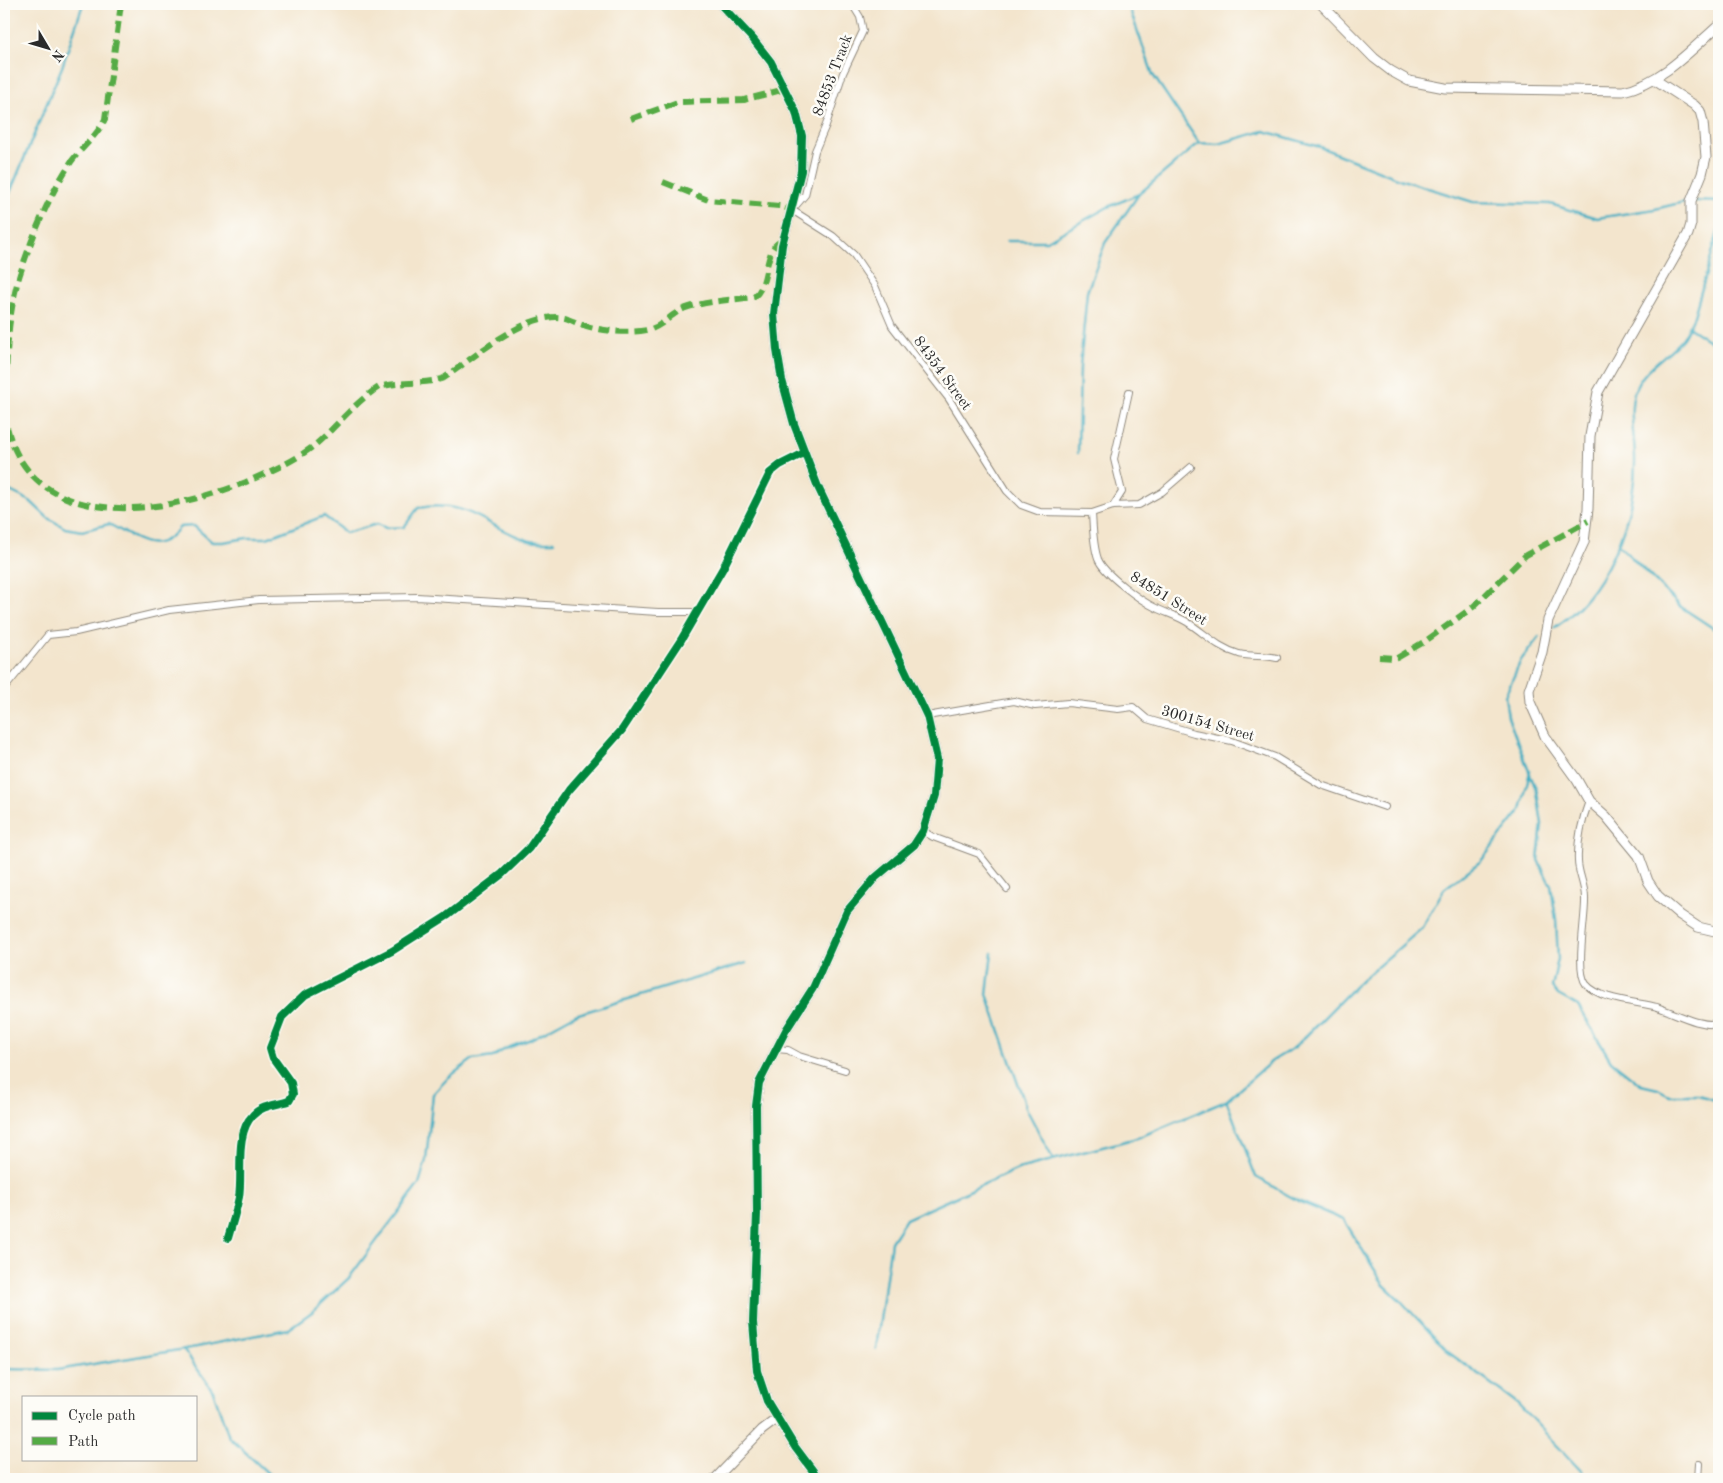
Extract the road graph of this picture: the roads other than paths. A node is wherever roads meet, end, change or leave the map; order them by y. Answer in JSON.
{"nodes":[{"id":1,"x":720,"y":4,"type":"edge"},
{"id":2,"x":852,"y":4,"type":"edge"},
{"id":3,"x":1320,"y":4,"type":"edge"},
{"id":4,"x":1719,"y":26,"type":"edge"},
{"id":5,"x":1654,"y":79,"type":"junction"},
{"id":6,"x":792,"y":210,"type":"junction"},
{"id":7,"x":1129,"y":392,"type":"dead end"},
{"id":8,"x":804,"y":453,"type":"junction"},
{"id":9,"x":1191,"y":467,"type":"dead end"},
{"id":10,"x":1113,"y":506,"type":"junction"},
{"id":11,"x":1092,"y":513,"type":"junction"},
{"id":12,"x":696,"y":612,"type":"junction"},
{"id":13,"x":1277,"y":658,"type":"dead end"},
{"id":14,"x":4,"y":689,"type":"edge"},
{"id":15,"x":927,"y":716,"type":"junction"},
{"id":16,"x":1589,"y":801,"type":"junction"},
{"id":17,"x":1384,"y":807,"type":"dead end"},
{"id":18,"x":923,"y":831,"type":"junction"},
{"id":19,"x":1007,"y":889,"type":"dead end"},
{"id":20,"x":1719,"y":932,"type":"edge"},
{"id":21,"x":1719,"y":1024,"type":"edge"},
{"id":22,"x":776,"y":1049,"type":"junction"},
{"id":23,"x":845,"y":1070,"type":"dead end"},
{"id":24,"x":228,"y":1238,"type":"dead end"},
{"id":25,"x":778,"y":1418,"type":"junction"},
{"id":26,"x":1699,"y":1464,"type":"dead end"},
{"id":27,"x":715,"y":1479,"type":"edge"},
{"id":28,"x":819,"y":1479,"type":"edge"},
{"id":29,"x":1698,"y":1479,"type":"edge"}],
"edges":[{"from":1,"to":6,"type":"street"},
{"from":2,"to":6,"type":"street","name":"84853 Track"},
{"from":3,"to":5,"type":"street"},
{"from":4,"to":5,"type":"street"},
{"from":5,"to":16,"type":"street"},
{"from":6,"to":8,"type":"street"},
{"from":6,"to":11,"type":"street","name":"84354 Street"},
{"from":7,"to":10,"type":"street"},
{"from":8,"to":12,"type":"street"},
{"from":8,"to":15,"type":"street"},
{"from":9,"to":10,"type":"street","name":"84354 Street"},
{"from":10,"to":11,"type":"street","name":"84354 Street"},
{"from":11,"to":13,"type":"street","name":"84851 Street"},
{"from":12,"to":14,"type":"street"},
{"from":12,"to":24,"type":"street"},
{"from":15,"to":17,"type":"street","name":"300154 Street"},
{"from":15,"to":18,"type":"street"},
{"from":16,"to":20,"type":"street"},
{"from":16,"to":21,"type":"street"},
{"from":18,"to":19,"type":"street"},
{"from":18,"to":22,"type":"street"},
{"from":22,"to":23,"type":"street"},
{"from":22,"to":25,"type":"street"},
{"from":25,"to":27,"type":"street"},
{"from":25,"to":28,"type":"street"},
{"from":26,"to":29,"type":"street"}]}
